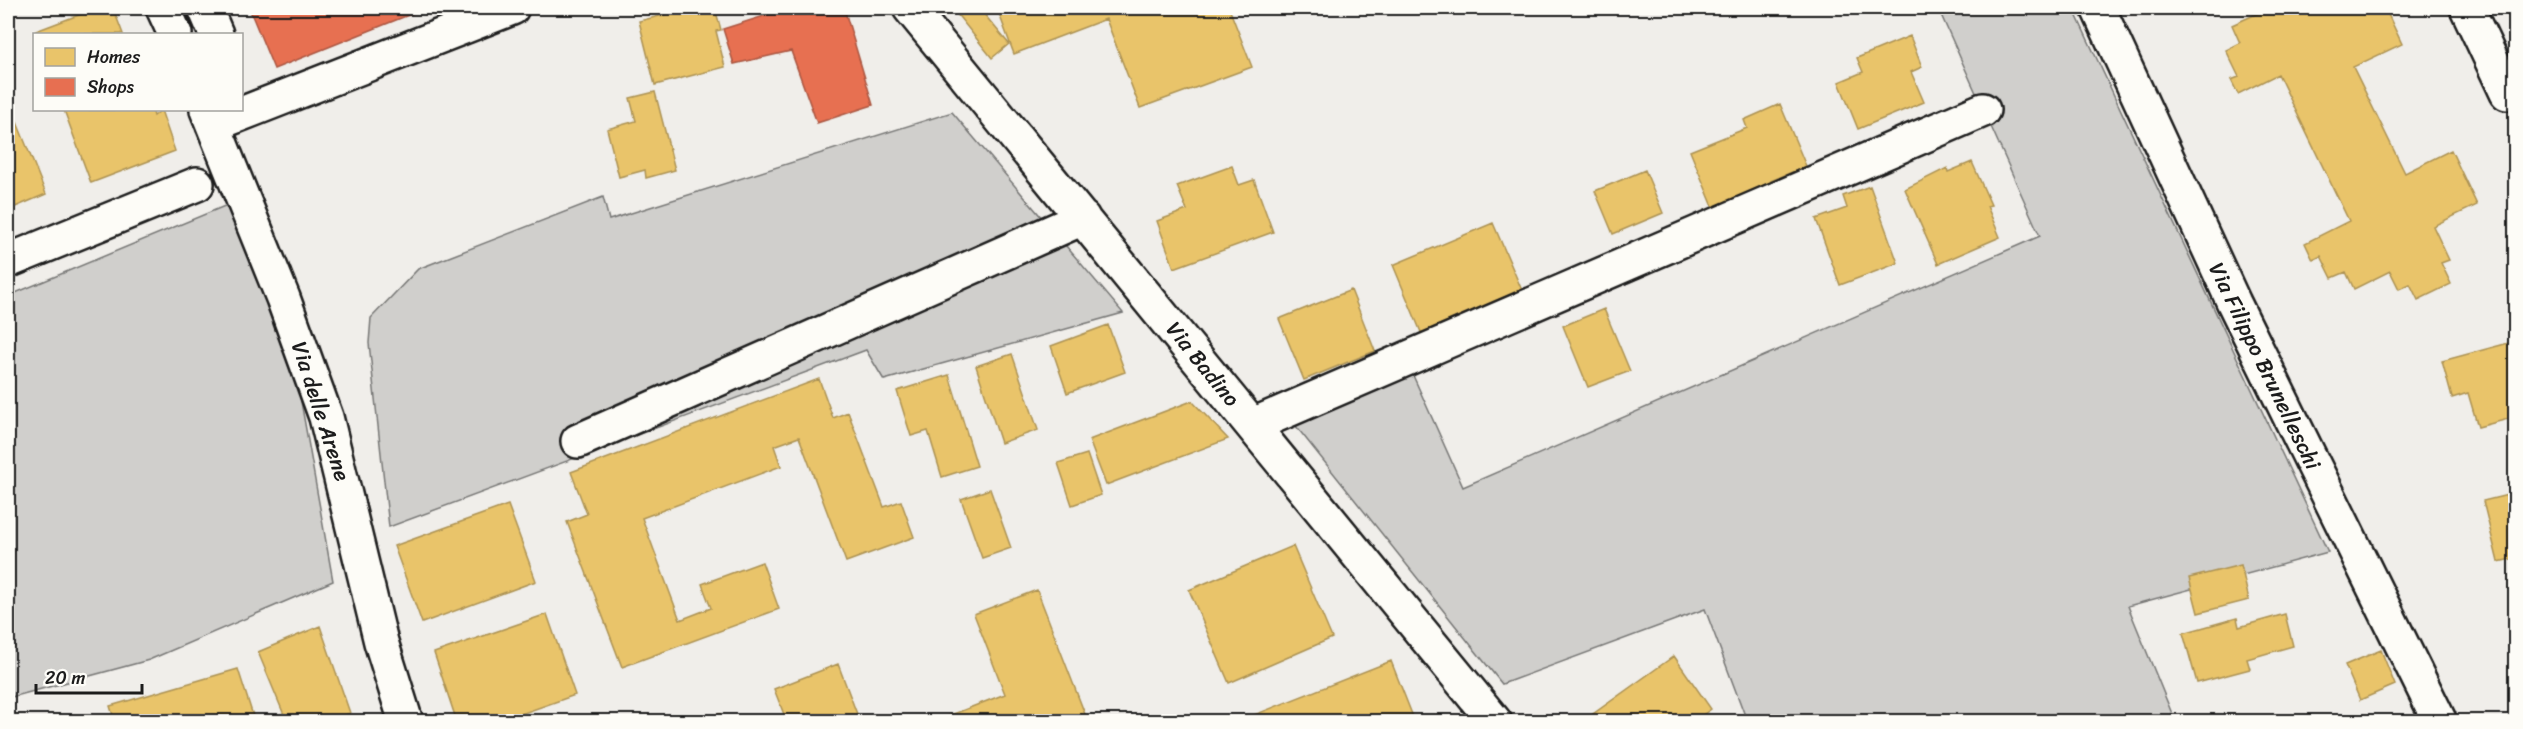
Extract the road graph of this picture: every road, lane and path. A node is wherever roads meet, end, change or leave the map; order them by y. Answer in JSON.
{"nodes":[{"id":1,"x":163,"y":8,"type":"edge"},
{"id":2,"x":205,"y":8,"type":"edge"},
{"id":3,"x":512,"y":8,"type":"edge"},
{"id":4,"x":910,"y":8,"type":"edge"},
{"id":5,"x":2098,"y":8,"type":"edge"},
{"id":6,"x":2467,"y":8,"type":"edge"},
{"id":7,"x":175,"y":33,"type":"edge"},
{"id":8,"x":216,"y":33,"type":"edge"},
{"id":9,"x":2507,"y":93,"type":"dead end"},
{"id":10,"x":244,"y":103,"type":"edge"},
{"id":11,"x":1983,"y":110,"type":"dead end"},
{"id":12,"x":225,"y":111,"type":"edge"},
{"id":13,"x":210,"y":117,"type":"edge"},
{"id":14,"x":197,"y":184,"type":"dead end"},
{"id":15,"x":1083,"y":218,"type":"junction"},
{"id":16,"x":8,"y":261,"type":"edge"},
{"id":17,"x":1253,"y":425,"type":"junction"},
{"id":18,"x":578,"y":441,"type":"dead end"},
{"id":19,"x":406,"y":722,"type":"edge"},
{"id":20,"x":1495,"y":722,"type":"edge"},
{"id":21,"x":2440,"y":722,"type":"edge"}],
"edges":[{"from":1,"to":7,"type":"street"},
{"from":2,"to":8,"type":"street"},
{"from":3,"to":10,"type":"street"},
{"from":4,"to":15,"type":"street","name":"Via Badino"},
{"from":5,"to":21,"type":"street","name":"Via Filippo Brunelleschi"},
{"from":6,"to":9,"type":"street"},
{"from":11,"to":17,"type":"street"},
{"from":12,"to":13,"type":"street"},
{"from":13,"to":19,"type":"street","name":"Via delle Arene"},
{"from":14,"to":16,"type":"street"},
{"from":15,"to":17,"type":"street","name":"Via Badino"},
{"from":15,"to":18,"type":"street"},
{"from":17,"to":20,"type":"street","name":"Via Badino"}]}
